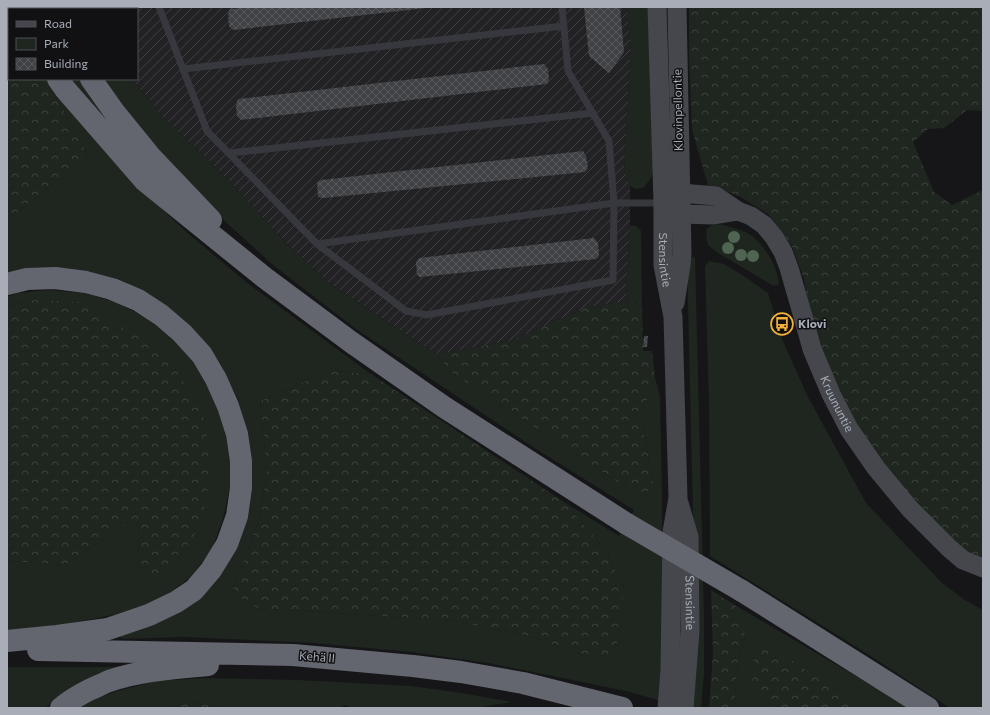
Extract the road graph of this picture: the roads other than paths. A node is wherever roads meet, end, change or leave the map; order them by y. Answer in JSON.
{"nodes":[{"id":1,"x":159,"y":7,"type":"edge"},
{"id":2,"x":562,"y":7,"type":"edge"},
{"id":3,"x":657,"y":7,"type":"edge"},
{"id":4,"x":676,"y":7,"type":"edge"},
{"id":5,"x":564,"y":26,"type":"junction"},
{"id":6,"x":183,"y":69,"type":"junction"},
{"id":7,"x":59,"y":80,"type":"edge"},
{"id":8,"x":92,"y":80,"type":"edge"},
{"id":9,"x":593,"y":113,"type":"junction"},
{"id":10,"x":230,"y":153,"type":"junction"},
{"id":11,"x":680,"y":193,"type":"junction"},
{"id":12,"x":614,"y":203,"type":"junction"},
{"id":13,"x":662,"y":203,"type":"junction"},
{"id":14,"x":738,"y":211,"type":"junction"},
{"id":15,"x":681,"y":214,"type":"junction"},
{"id":16,"x":317,"y":244,"type":"junction"},
{"id":17,"x":265,"y":278,"type":"junction"},
{"id":18,"x":7,"y":284,"type":"edge"},
{"id":19,"x":673,"y":317,"type":"junction"},
{"id":20,"x":678,"y":498,"type":"junction"},
{"id":21,"x":983,"y":568,"type":"edge"},
{"id":22,"x":7,"y":641,"type":"edge"},
{"id":23,"x":7,"y":649,"type":"edge"},
{"id":24,"x":293,"y":655,"type":"junction"},
{"id":25,"x":61,"y":708,"type":"edge"},
{"id":26,"x":622,"y":708,"type":"edge"},
{"id":27,"x":667,"y":708,"type":"edge"},
{"id":28,"x":684,"y":708,"type":"edge"},
{"id":29,"x":928,"y":708,"type":"edge"}],
"edges":[{"from":1,"to":6,"type":"lane"},
{"from":2,"to":5,"type":"lane"},
{"from":3,"to":13,"type":"main road","name":"Klovinpellontie"},
{"from":4,"to":11,"type":"main road","name":"Klovinpellontie"},
{"from":5,"to":6,"type":"lane"},
{"from":5,"to":9,"type":"lane"},
{"from":6,"to":10,"type":"lane"},
{"from":7,"to":17,"type":"highway"},
{"from":8,"to":17,"type":"highway"},
{"from":9,"to":10,"type":"lane"},
{"from":9,"to":12,"type":"lane"},
{"from":10,"to":16,"type":"lane"},
{"from":11,"to":13,"type":"main road"},
{"from":11,"to":14,"type":"main road","name":"Kruununtie"},
{"from":11,"to":15,"type":"main road","name":"Klovinpellontie"},
{"from":12,"to":13,"type":"lane"},
{"from":12,"to":16,"type":"lane"},
{"from":12,"to":16,"type":"lane"},
{"from":13,"to":15,"type":"main road"},
{"from":13,"to":19,"type":"main road","name":"Stensintie"},
{"from":14,"to":15,"type":"main road"},
{"from":14,"to":21,"type":"main road","name":"Kruununtie"},
{"from":15,"to":19,"type":"main road","name":"Stensintie"},
{"from":17,"to":29,"type":"highway","bridge":true},
{"from":18,"to":22,"type":"highway"},
{"from":19,"to":20,"type":"main road","name":"Stensintie"},
{"from":20,"to":27,"type":"main road","name":"Stensintie"},
{"from":20,"to":28,"type":"main road","name":"Stensintie"},
{"from":23,"to":24,"type":"highway","name":"Kehä II"},
{"from":24,"to":25,"type":"highway"},
{"from":24,"to":26,"type":"highway","name":"Kehä II"}]}
